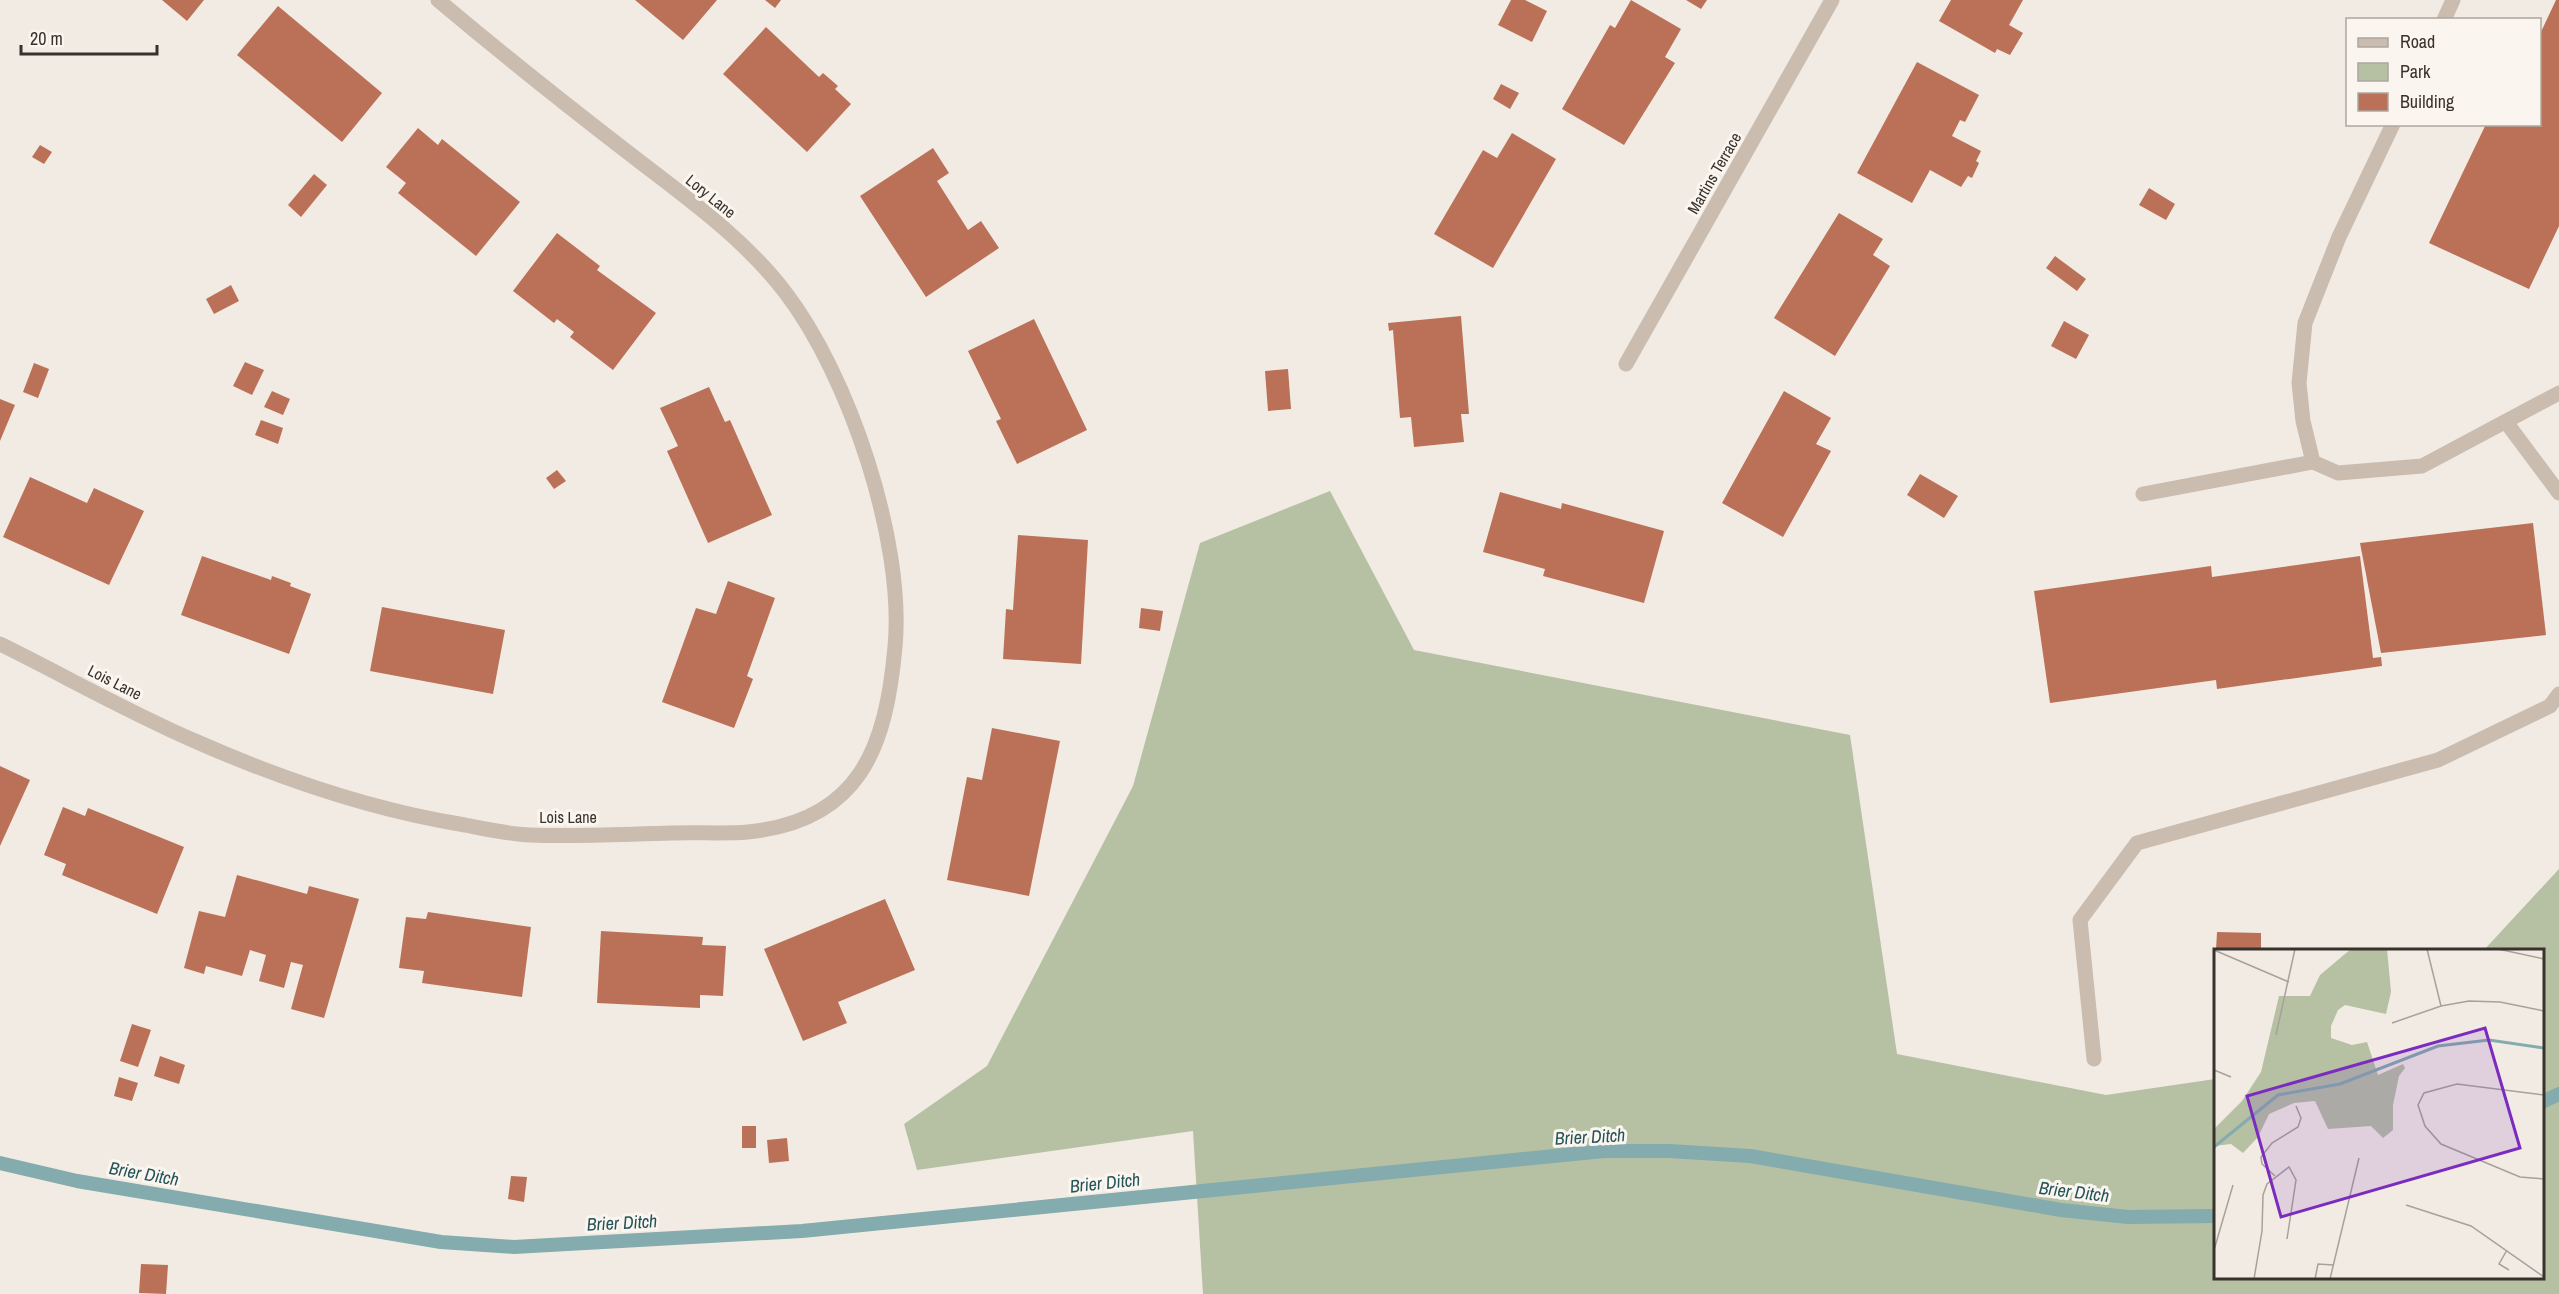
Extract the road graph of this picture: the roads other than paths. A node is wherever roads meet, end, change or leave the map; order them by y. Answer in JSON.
{"nodes":[{"id":1,"x":438,"y":0,"type":"edge"},
{"id":2,"x":1832,"y":0,"type":"edge"},
{"id":3,"x":2453,"y":0,"type":"edge"},
{"id":4,"x":2445,"y":18,"type":"edge"},
{"id":5,"x":2392,"y":126,"type":"edge"},
{"id":6,"x":1626,"y":364,"type":"dead end"},
{"id":7,"x":2559,"y":393,"type":"edge"},
{"id":8,"x":2506,"y":422,"type":"junction"},
{"id":9,"x":2313,"y":462,"type":"junction"},
{"id":10,"x":875,"y":487,"type":"joint"},
{"id":11,"x":2559,"y":493,"type":"edge"},
{"id":12,"x":2143,"y":494,"type":"dead end"},
{"id":13,"x":0,"y":644,"type":"edge"},
{"id":14,"x":2559,"y":694,"type":"edge"},
{"id":15,"x":2094,"y":1059,"type":"dead end"}],
"edges":[{"from":1,"to":10,"type":"street","name":"Lory Lane"},
{"from":2,"to":6,"type":"street","name":"Martins Terrace"},
{"from":3,"to":4,"type":"street"},
{"from":5,"to":9,"type":"street"},
{"from":7,"to":8,"type":"street"},
{"from":8,"to":9,"type":"street"},
{"from":8,"to":11,"type":"street"},
{"from":9,"to":12,"type":"street"},
{"from":10,"to":13,"type":"street","name":"Lois Lane"},
{"from":14,"to":15,"type":"street"}]}
